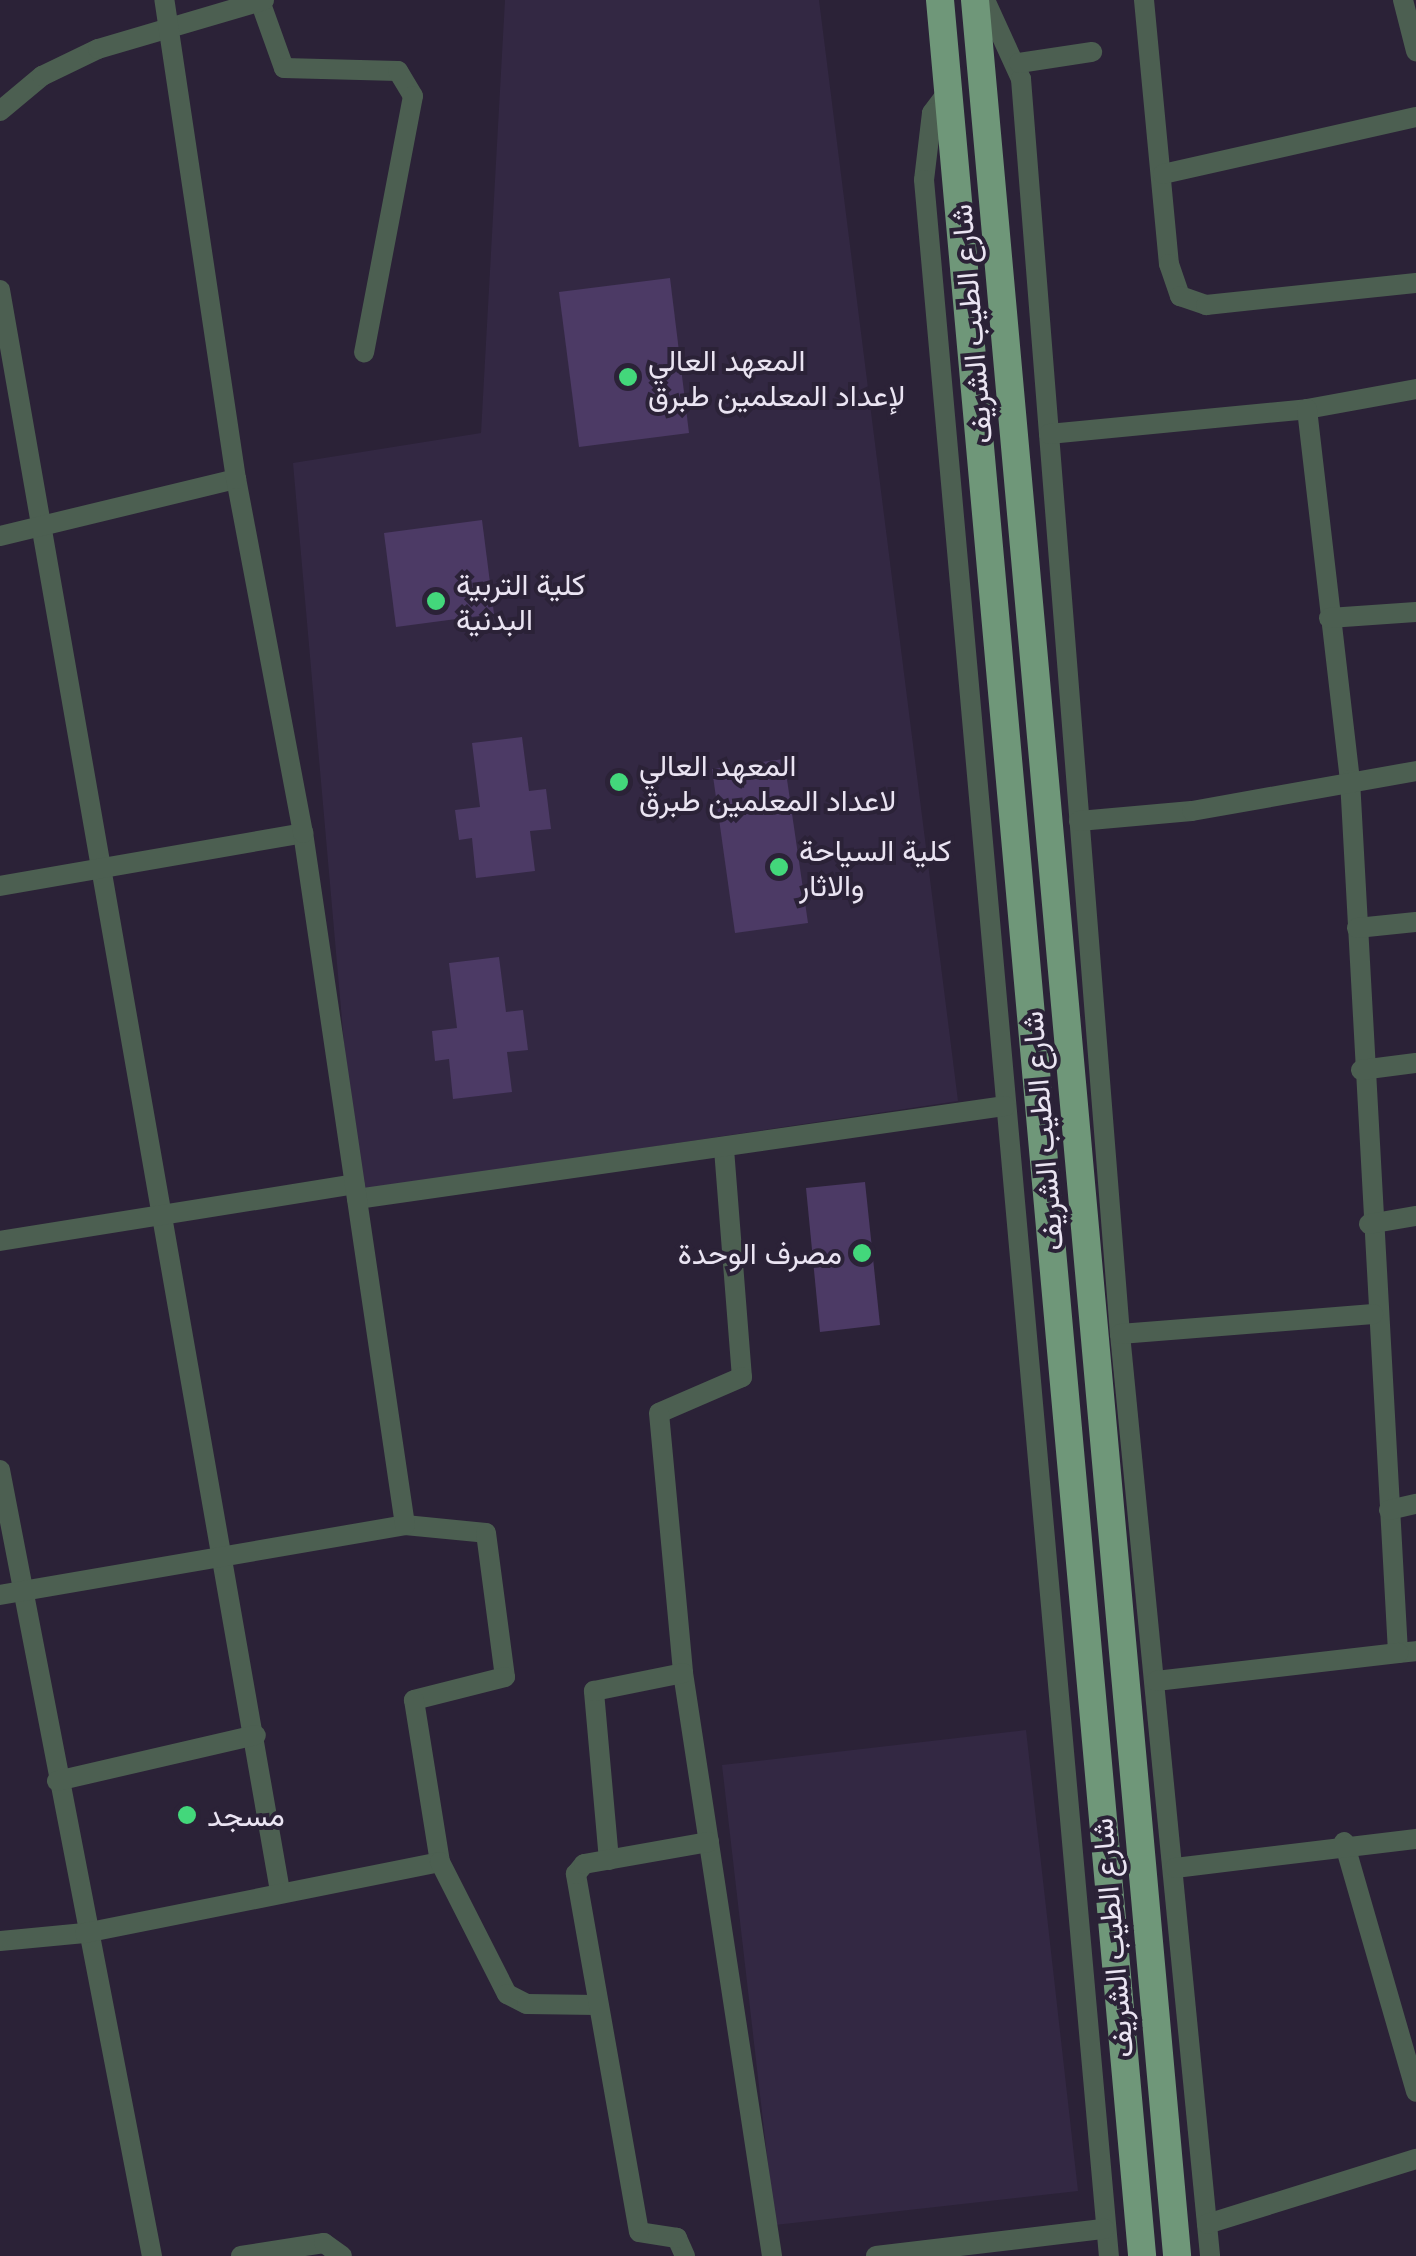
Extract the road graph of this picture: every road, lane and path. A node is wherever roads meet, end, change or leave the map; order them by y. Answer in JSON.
{"nodes":[{"id":1,"x":164,"y":0,"type":"edge"},
{"id":2,"x":262,"y":0,"type":"edge"},
{"id":3,"x":974,"y":0,"type":"edge"},
{"id":4,"x":986,"y":0,"type":"edge"},
{"id":5,"x":1144,"y":0,"type":"edge"},
{"id":6,"x":1403,"y":0,"type":"edge"},
{"id":7,"x":940,"y":1,"type":"edge"},
{"id":8,"x":238,"y":3,"type":"edge"},
{"id":9,"x":167,"y":25,"type":"junction"},
{"id":10,"x":1416,"y":51,"type":"edge"},
{"id":11,"x":1092,"y":52,"type":"dead end"},
{"id":12,"x":1019,"y":63,"type":"junction"},
{"id":13,"x":950,"y":89,"type":"junction"},
{"id":14,"x":0,"y":111,"type":"edge"},
{"id":15,"x":1416,"y":117,"type":"edge"},
{"id":16,"x":1163,"y":174,"type":"junction"},
{"id":17,"x":1416,"y":283,"type":"edge"},
{"id":18,"x":0,"y":290,"type":"edge"},
{"id":19,"x":364,"y":352,"type":"dead end"},
{"id":20,"x":1416,"y":389,"type":"edge"},
{"id":21,"x":1307,"y":409,"type":"junction"},
{"id":22,"x":1048,"y":434,"type":"junction"},
{"id":23,"x":236,"y":479,"type":"junction"},
{"id":24,"x":44,"y":526,"type":"junction"},
{"id":25,"x":0,"y":536,"type":"edge"},
{"id":26,"x":1416,"y":612,"type":"edge"},
{"id":27,"x":1329,"y":618,"type":"junction"},
{"id":28,"x":1416,"y":771,"type":"edge"},
{"id":29,"x":1350,"y":780,"type":"junction"},
{"id":30,"x":1079,"y":821,"type":"junction"},
{"id":31,"x":303,"y":833,"type":"junction"},
{"id":32,"x":97,"y":867,"type":"junction"},
{"id":33,"x":0,"y":886,"type":"edge"},
{"id":34,"x":1416,"y":922,"type":"edge"},
{"id":35,"x":1357,"y":928,"type":"junction"},
{"id":36,"x":1416,"y":1064,"type":"edge"},
{"id":37,"x":1362,"y":1070,"type":"junction"},
{"id":38,"x":1005,"y":1106,"type":"junction"},
{"id":39,"x":724,"y":1148,"type":"junction"},
{"id":40,"x":355,"y":1192,"type":"junction"},
{"id":41,"x":162,"y":1216,"type":"junction"},
{"id":42,"x":1416,"y":1216,"type":"edge"},
{"id":43,"x":1369,"y":1224,"type":"junction"},
{"id":44,"x":0,"y":1241,"type":"edge"},
{"id":45,"x":1373,"y":1314,"type":"junction"},
{"id":46,"x":1120,"y":1334,"type":"junction"},
{"id":47,"x":0,"y":1470,"type":"edge"},
{"id":48,"x":1416,"y":1504,"type":"edge"},
{"id":49,"x":1389,"y":1510,"type":"junction"},
{"id":50,"x":404,"y":1525,"type":"junction"},
{"id":51,"x":224,"y":1551,"type":"junction"},
{"id":52,"x":10,"y":1592,"type":"edge"},
{"id":53,"x":1407,"y":1652,"type":"edge"},
{"id":54,"x":683,"y":1672,"type":"junction"},
{"id":55,"x":1156,"y":1681,"type":"junction"},
{"id":56,"x":256,"y":1735,"type":"junction"},
{"id":57,"x":57,"y":1781,"type":"junction"},
{"id":58,"x":1416,"y":1838,"type":"edge"},
{"id":59,"x":709,"y":1842,"type":"junction"},
{"id":60,"x":1344,"y":1842,"type":"junction"},
{"id":61,"x":609,"y":1860,"type":"junction"},
{"id":62,"x":440,"y":1862,"type":"junction"},
{"id":63,"x":1175,"y":1868,"type":"junction"},
{"id":64,"x":280,"y":1892,"type":"junction"},
{"id":65,"x":85,"y":1934,"type":"junction"},
{"id":66,"x":0,"y":1941,"type":"edge"},
{"id":67,"x":596,"y":2005,"type":"junction"},
{"id":68,"x":1416,"y":2092,"type":"edge"},
{"id":69,"x":1416,"y":2158,"type":"edge"},
{"id":70,"x":1207,"y":2224,"type":"junction"},
{"id":71,"x":1104,"y":2229,"type":"junction"},
{"id":72,"x":152,"y":2256,"type":"edge"},
{"id":73,"x":241,"y":2256,"type":"edge"},
{"id":74,"x":342,"y":2256,"type":"edge"},
{"id":75,"x":685,"y":2256,"type":"edge"},
{"id":76,"x":772,"y":2256,"type":"edge"},
{"id":77,"x":876,"y":2256,"type":"edge"},
{"id":78,"x":1109,"y":2256,"type":"edge"},
{"id":79,"x":1142,"y":2256,"type":"edge"},
{"id":80,"x":1177,"y":2256,"type":"edge"},
{"id":81,"x":1210,"y":2256,"type":"edge"}],
"edges":[{"from":1,"to":9,"type":"street"},
{"from":2,"to":8,"type":"street"},
{"from":2,"to":19,"type":"street"},
{"from":3,"to":80,"type":"main road","name":"شارع الطيب الشريف"},
{"from":4,"to":12,"type":"street"},
{"from":5,"to":16,"type":"street"},
{"from":6,"to":10,"type":"street"},
{"from":7,"to":13,"type":"main road","name":"شارع الطيب الشريف"},
{"from":8,"to":9,"type":"street"},
{"from":9,"to":14,"type":"street"},
{"from":9,"to":23,"type":"street"},
{"from":11,"to":12,"type":"street"},
{"from":12,"to":22,"type":"street"},
{"from":13,"to":38,"type":"street"},
{"from":13,"to":79,"type":"main road","name":"شارع الطيب الشريف"},
{"from":15,"to":16,"type":"street"},
{"from":16,"to":17,"type":"street"},
{"from":18,"to":24,"type":"street"},
{"from":20,"to":21,"type":"street"},
{"from":21,"to":22,"type":"street"},
{"from":21,"to":27,"type":"street"},
{"from":22,"to":30,"type":"street"},
{"from":23,"to":24,"type":"street"},
{"from":23,"to":31,"type":"street"},
{"from":24,"to":25,"type":"street"},
{"from":24,"to":32,"type":"street"},
{"from":26,"to":27,"type":"street"},
{"from":27,"to":29,"type":"street"},
{"from":28,"to":29,"type":"street"},
{"from":29,"to":30,"type":"street"},
{"from":29,"to":35,"type":"street"},
{"from":30,"to":46,"type":"street"},
{"from":31,"to":32,"type":"street"},
{"from":31,"to":40,"type":"street"},
{"from":32,"to":33,"type":"street"},
{"from":32,"to":41,"type":"street"},
{"from":34,"to":35,"type":"street"},
{"from":35,"to":37,"type":"street"},
{"from":36,"to":37,"type":"street"},
{"from":37,"to":43,"type":"street"},
{"from":38,"to":39,"type":"street"},
{"from":38,"to":71,"type":"street"},
{"from":39,"to":40,"type":"street"},
{"from":39,"to":54,"type":"street"},
{"from":40,"to":41,"type":"street"},
{"from":40,"to":50,"type":"street"},
{"from":41,"to":44,"type":"street"},
{"from":41,"to":51,"type":"street"},
{"from":42,"to":43,"type":"street"},
{"from":43,"to":45,"type":"street"},
{"from":45,"to":46,"type":"street"},
{"from":45,"to":49,"type":"street"},
{"from":46,"to":55,"type":"street"},
{"from":47,"to":52,"type":"street"},
{"from":48,"to":49,"type":"street"},
{"from":49,"to":53,"type":"street"},
{"from":50,"to":51,"type":"street"},
{"from":50,"to":62,"type":"street"},
{"from":51,"to":52,"type":"street"},
{"from":51,"to":56,"type":"street"},
{"from":52,"to":57,"type":"street"},
{"from":53,"to":55,"type":"street"},
{"from":54,"to":59,"type":"street"},
{"from":54,"to":61,"type":"street"},
{"from":55,"to":63,"type":"street"},
{"from":56,"to":57,"type":"street"},
{"from":56,"to":64,"type":"street"},
{"from":57,"to":65,"type":"street"},
{"from":58,"to":60,"type":"street"},
{"from":59,"to":61,"type":"street"},
{"from":59,"to":76,"type":"street"},
{"from":60,"to":63,"type":"street"},
{"from":60,"to":68,"type":"street"},
{"from":61,"to":67,"type":"street"},
{"from":62,"to":64,"type":"street"},
{"from":62,"to":67,"type":"street"},
{"from":63,"to":70,"type":"street"},
{"from":64,"to":65,"type":"street"},
{"from":65,"to":66,"type":"street"},
{"from":65,"to":72,"type":"street"},
{"from":67,"to":75,"type":"street"},
{"from":69,"to":70,"type":"street"},
{"from":70,"to":81,"type":"street"},
{"from":71,"to":77,"type":"street"},
{"from":71,"to":78,"type":"street"},
{"from":73,"to":74,"type":"street"}]}
